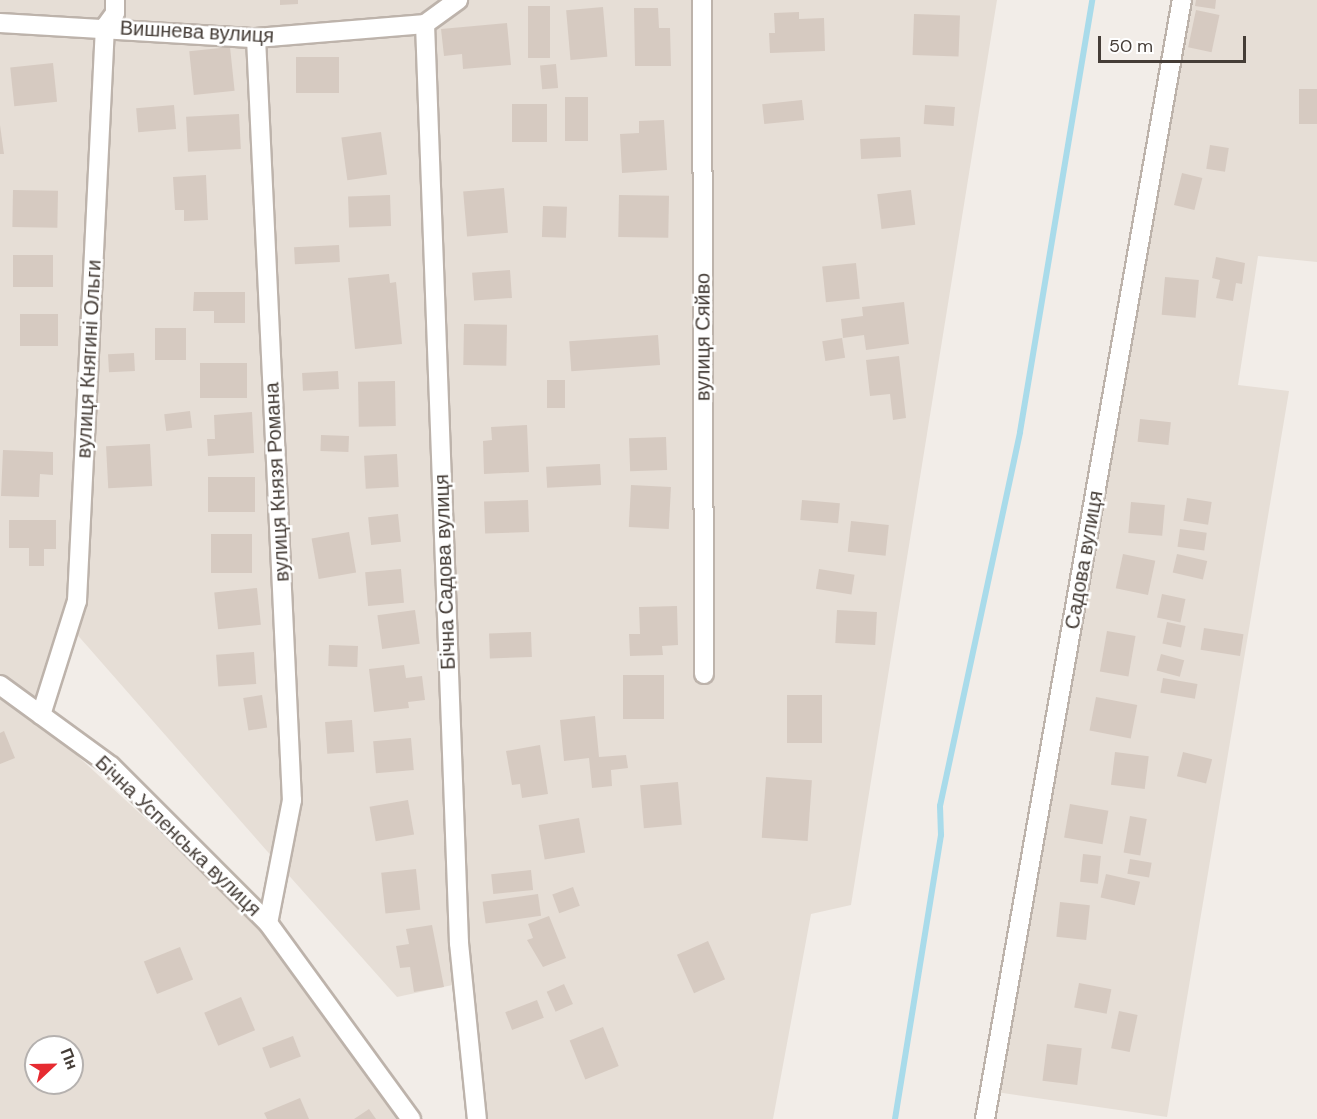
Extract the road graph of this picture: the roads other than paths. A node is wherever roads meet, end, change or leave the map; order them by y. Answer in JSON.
{"nodes":[{"id":1,"x":115,"y":0,"type":"edge"},
{"id":2,"x":458,"y":0,"type":"edge"},
{"id":3,"x":702,"y":0,"type":"edge"},
{"id":4,"x":1182,"y":0,"type":"edge"},
{"id":5,"x":0,"y":23,"type":"edge"},
{"id":6,"x":425,"y":24,"type":"junction"},
{"id":7,"x":105,"y":27,"type":"junction"},
{"id":8,"x":256,"y":38,"type":"junction"},
{"id":9,"x":704,"y":674,"type":"dead end"},
{"id":10,"x":0,"y":686,"type":"edge"},
{"id":11,"x":41,"y":715,"type":"junction"},
{"id":12,"x":268,"y":923,"type":"junction"},
{"id":13,"x":411,"y":1119,"type":"edge"},
{"id":14,"x":477,"y":1119,"type":"edge"},
{"id":15,"x":985,"y":1119,"type":"edge"}],
"edges":[{"from":1,"to":7,"type":"street","name":"вулиця Княгині Ольги"},
{"from":2,"to":6,"type":"street"},
{"from":3,"to":9,"type":"street","name":"вулиця Сяйво"},
{"from":4,"to":15,"type":"street","name":"Садова вулиця"},
{"from":5,"to":7,"type":"street","name":"Вишнева вулиця"},
{"from":6,"to":8,"type":"street","name":"Вишнева вулиця"},
{"from":6,"to":14,"type":"street","name":"Бічна Садова вулиця"},
{"from":7,"to":8,"type":"street","name":"Вишнева вулиця"},
{"from":7,"to":11,"type":"street","name":"вулиця Княгині Ольги"},
{"from":8,"to":12,"type":"street","name":"вулиця Князя Романа"},
{"from":10,"to":11,"type":"street","name":"Бічна Успенська вулиця"},
{"from":11,"to":12,"type":"street","name":"Бічна Успенська вулиця"},
{"from":12,"to":13,"type":"street"}]}
